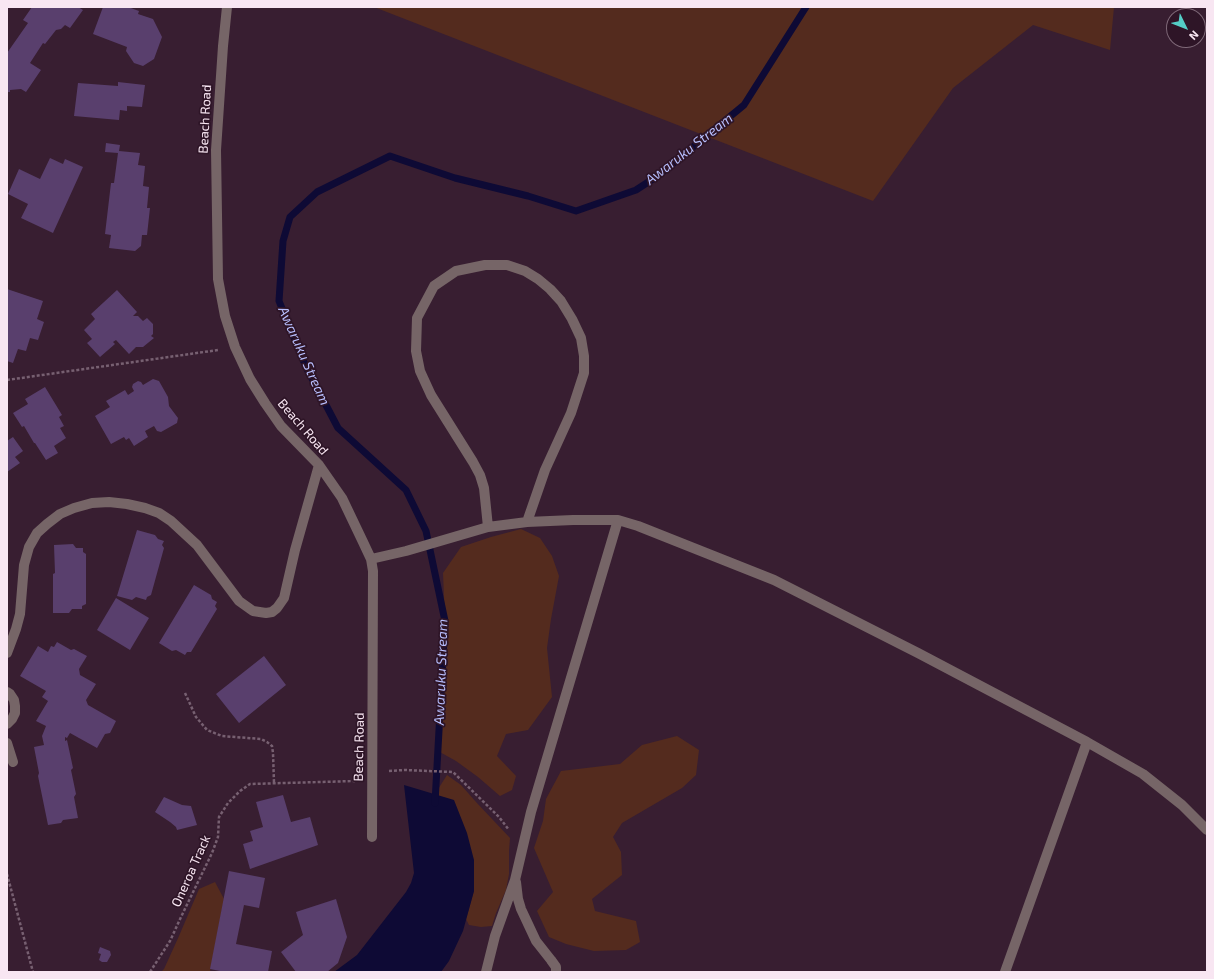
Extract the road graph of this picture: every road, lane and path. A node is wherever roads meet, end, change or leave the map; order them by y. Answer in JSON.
{"nodes":[{"id":1,"x":227,"y":7,"type":"edge"},
{"id":2,"x":235,"y":347,"type":"junction"},
{"id":3,"x":7,"y":380,"type":"edge"},
{"id":4,"x":318,"y":465,"type":"junction"},
{"id":5,"x":618,"y":520,"type":"junction"},
{"id":6,"x":527,"y":522,"type":"junction"},
{"id":7,"x":488,"y":527,"type":"junction"},
{"id":8,"x":371,"y":559,"type":"junction"},
{"id":9,"x":7,"y":653,"type":"edge"},
{"id":10,"x":7,"y":692,"type":"edge"},
{"id":11,"x":185,"y":693,"type":"dead end"},
{"id":12,"x":7,"y":724,"type":"edge"},
{"id":13,"x":1087,"y":742,"type":"junction"},
{"id":14,"x":7,"y":743,"type":"edge"},
{"id":15,"x":13,"y":762,"type":"dead end"},
{"id":16,"x":404,"y":770,"type":"dead end"},
{"id":17,"x":372,"y":781,"type":"junction"},
{"id":18,"x":274,"y":783,"type":"junction"},
{"id":19,"x":1207,"y":830,"type":"edge"},
{"id":20,"x":372,"y":837,"type":"dead end"},
{"id":21,"x":522,"y":848,"type":"junction"},
{"id":22,"x":7,"y":874,"type":"edge"},
{"id":23,"x":515,"y":880,"type":"junction"},
{"id":24,"x":34,"y":972,"type":"edge"},
{"id":25,"x":150,"y":972,"type":"edge"},
{"id":26,"x":486,"y":972,"type":"edge"},
{"id":27,"x":556,"y":972,"type":"edge"},
{"id":28,"x":1005,"y":972,"type":"edge"}],
"edges":[{"from":1,"to":2,"type":"street","name":"Beach Road"},
{"from":2,"to":3,"type":"path"},
{"from":2,"to":4,"type":"street","name":"Beach Road"},
{"from":4,"to":8,"type":"street","name":"Beach Road"},
{"from":4,"to":9,"type":"street"},
{"from":5,"to":6,"type":"street"},
{"from":5,"to":13,"type":"street"},
{"from":5,"to":21,"type":"street"},
{"from":6,"to":7,"type":"street"},
{"from":6,"to":7,"type":"street"},
{"from":7,"to":8,"type":"street"},
{"from":8,"to":17,"type":"street","name":"Beach Road"},
{"from":10,"to":12,"type":"street"},
{"from":11,"to":18,"type":"path"},
{"from":13,"to":19,"type":"street"},
{"from":13,"to":28,"type":"street"},
{"from":14,"to":15,"type":"street"},
{"from":16,"to":21,"type":"path"},
{"from":17,"to":18,"type":"path","name":"Oneroa Track"},
{"from":17,"to":20,"type":"street","name":"Beach Road"},
{"from":18,"to":25,"type":"path","name":"Oneroa Track"},
{"from":21,"to":23,"type":"street"},
{"from":22,"to":24,"type":"path"},
{"from":23,"to":26,"type":"street"},
{"from":23,"to":27,"type":"street"}]}
